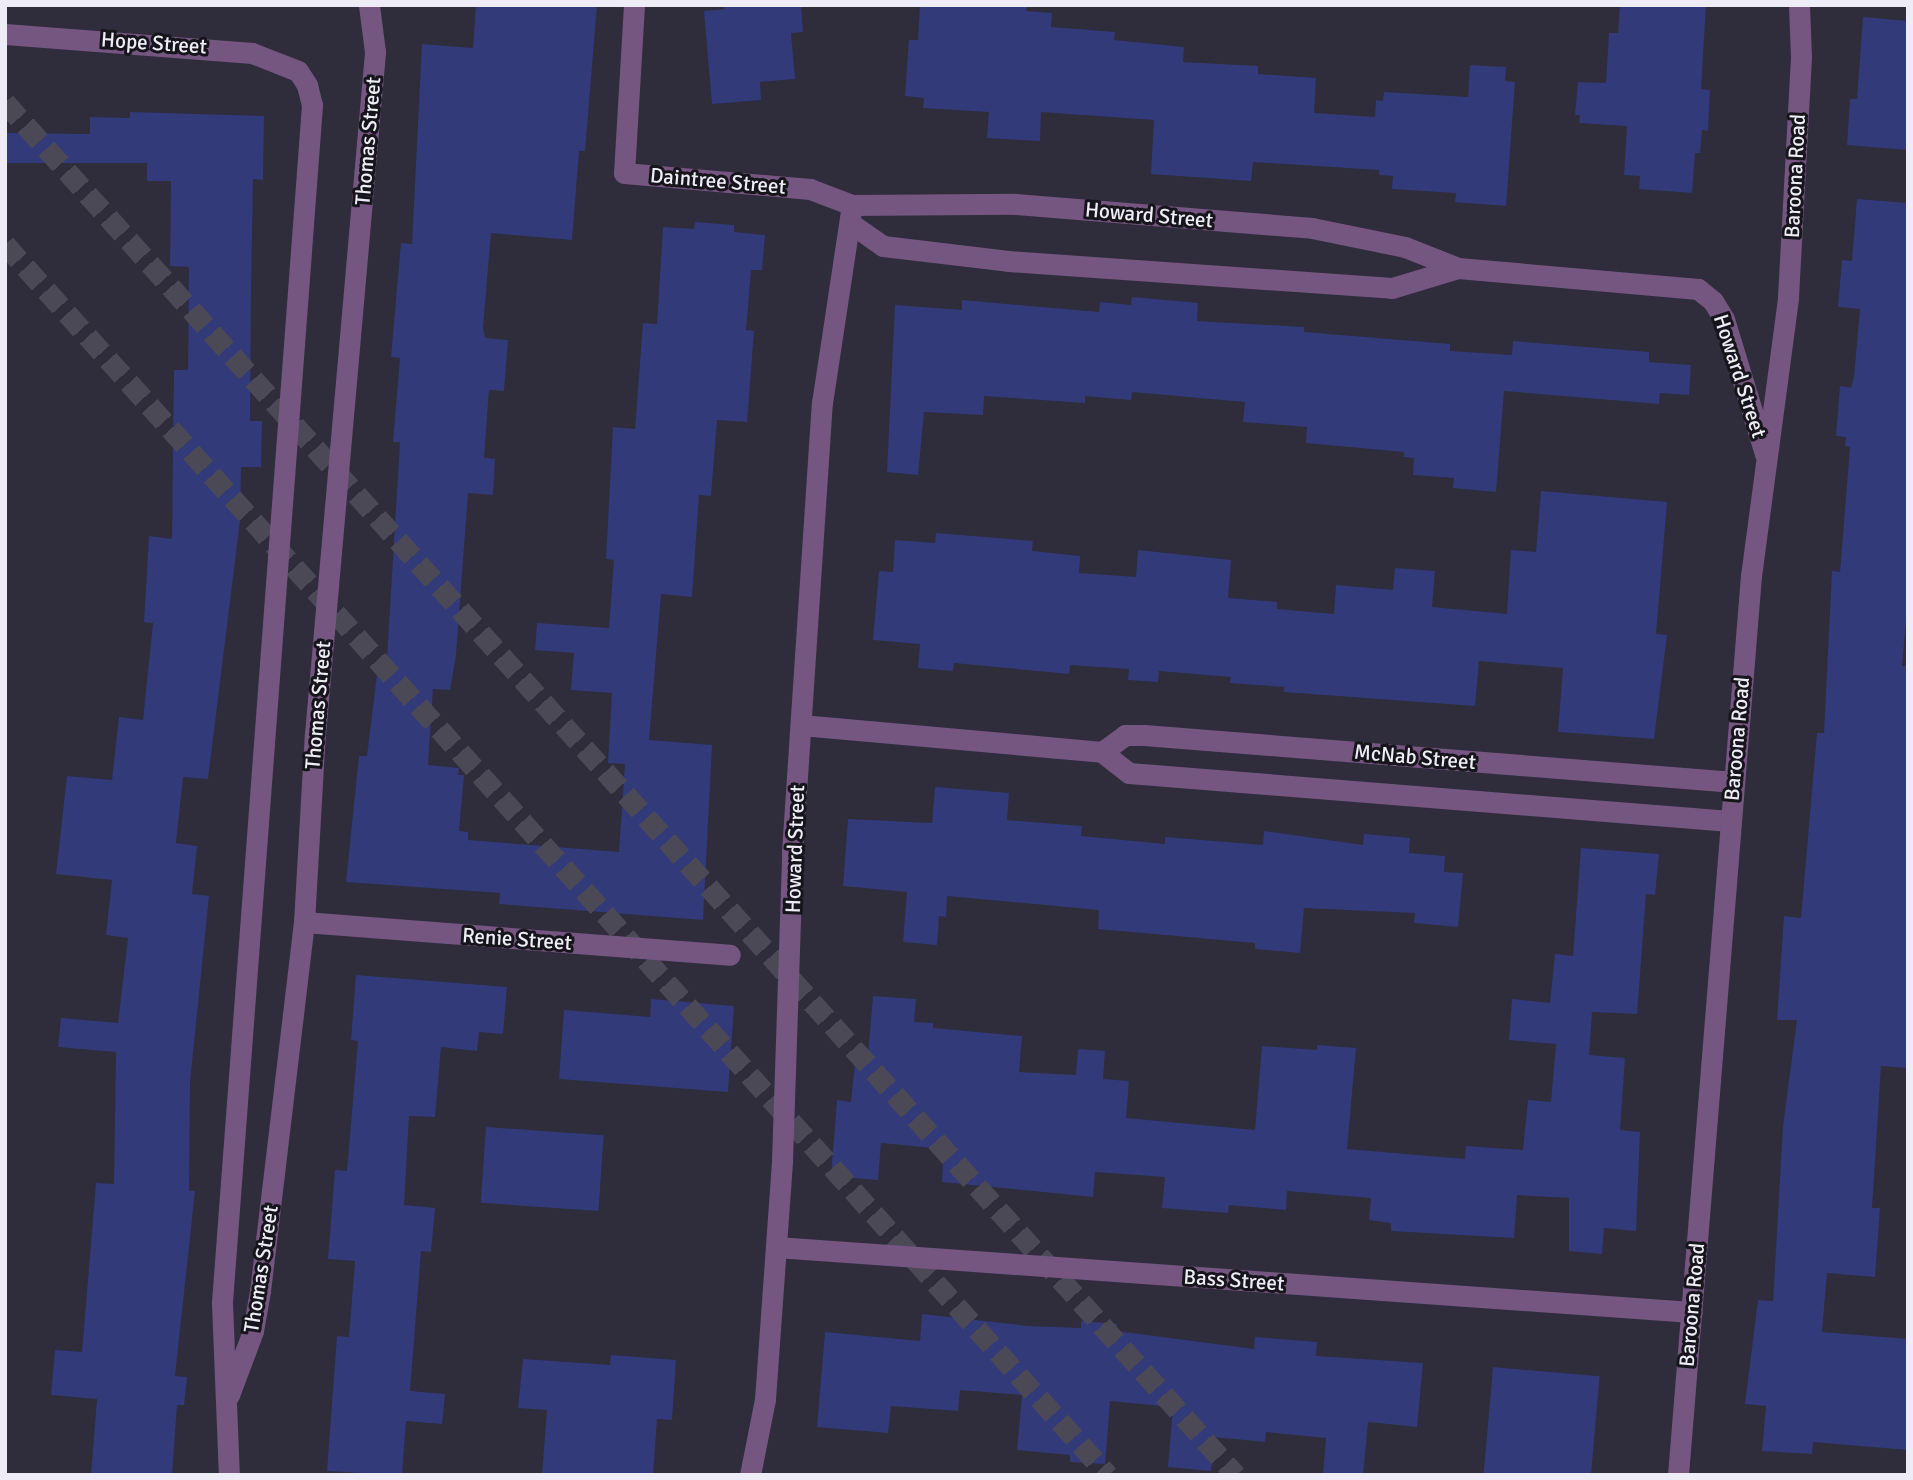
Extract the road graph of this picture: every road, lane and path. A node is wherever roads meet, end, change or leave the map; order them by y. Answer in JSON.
{"nodes":[{"id":1,"x":369,"y":5,"type":"edge"},
{"id":2,"x":634,"y":5,"type":"edge"},
{"id":3,"x":1799,"y":5,"type":"edge"},
{"id":4,"x":5,"y":34,"type":"edge"},
{"id":5,"x":298,"y":71,"type":"joint"},
{"id":6,"x":851,"y":214,"type":"junction"},
{"id":7,"x":1458,"y":268,"type":"junction"},
{"id":8,"x":1767,"y":460,"type":"junction"},
{"id":9,"x":801,"y":725,"type":"junction"},
{"id":10,"x":1102,"y":752,"type":"junction"},
{"id":11,"x":1734,"y":782,"type":"junction"},
{"id":12,"x":1730,"y":821,"type":"junction"},
{"id":13,"x":304,"y":922,"type":"junction"},
{"id":14,"x":730,"y":955,"type":"dead end"},
{"id":15,"x":776,"y":1247,"type":"junction"},
{"id":16,"x":1692,"y":1312,"type":"junction"},
{"id":17,"x":227,"y":1400,"type":"junction"},
{"id":18,"x":229,"y":1475,"type":"edge"},
{"id":19,"x":750,"y":1475,"type":"edge"},
{"id":20,"x":1678,"y":1475,"type":"edge"}],
"edges":[{"from":1,"to":13,"type":"street","name":"Thomas Street"},
{"from":2,"to":6,"type":"street","name":"Daintree Street"},
{"from":3,"to":8,"type":"street","name":"Baroona Road"},
{"from":4,"to":5,"type":"street","name":"Hope Street"},
{"from":5,"to":17,"type":"street","name":"Thomas Street"},
{"from":6,"to":7,"type":"street","name":"Howard Street"},
{"from":6,"to":7,"type":"street","name":"Howard Street"},
{"from":6,"to":9,"type":"street","name":"Howard Street"},
{"from":7,"to":8,"type":"street","name":"Howard Street"},
{"from":8,"to":11,"type":"street","name":"Baroona Road"},
{"from":9,"to":10,"type":"street"},
{"from":9,"to":15,"type":"street","name":"Howard Street"},
{"from":10,"to":11,"type":"street","name":"McNab Street"},
{"from":10,"to":12,"type":"street","name":"McNab Street"},
{"from":11,"to":12,"type":"street","name":"Baroona Road"},
{"from":12,"to":16,"type":"street","name":"Baroona Road"},
{"from":13,"to":14,"type":"street","name":"Renie Street"},
{"from":13,"to":17,"type":"street","name":"Thomas Street"},
{"from":15,"to":16,"type":"street","name":"Bass Street"},
{"from":15,"to":19,"type":"street","name":"Howard Street"},
{"from":16,"to":20,"type":"street","name":"Baroona Road"},
{"from":17,"to":18,"type":"street","name":"Thomas Street"}]}
